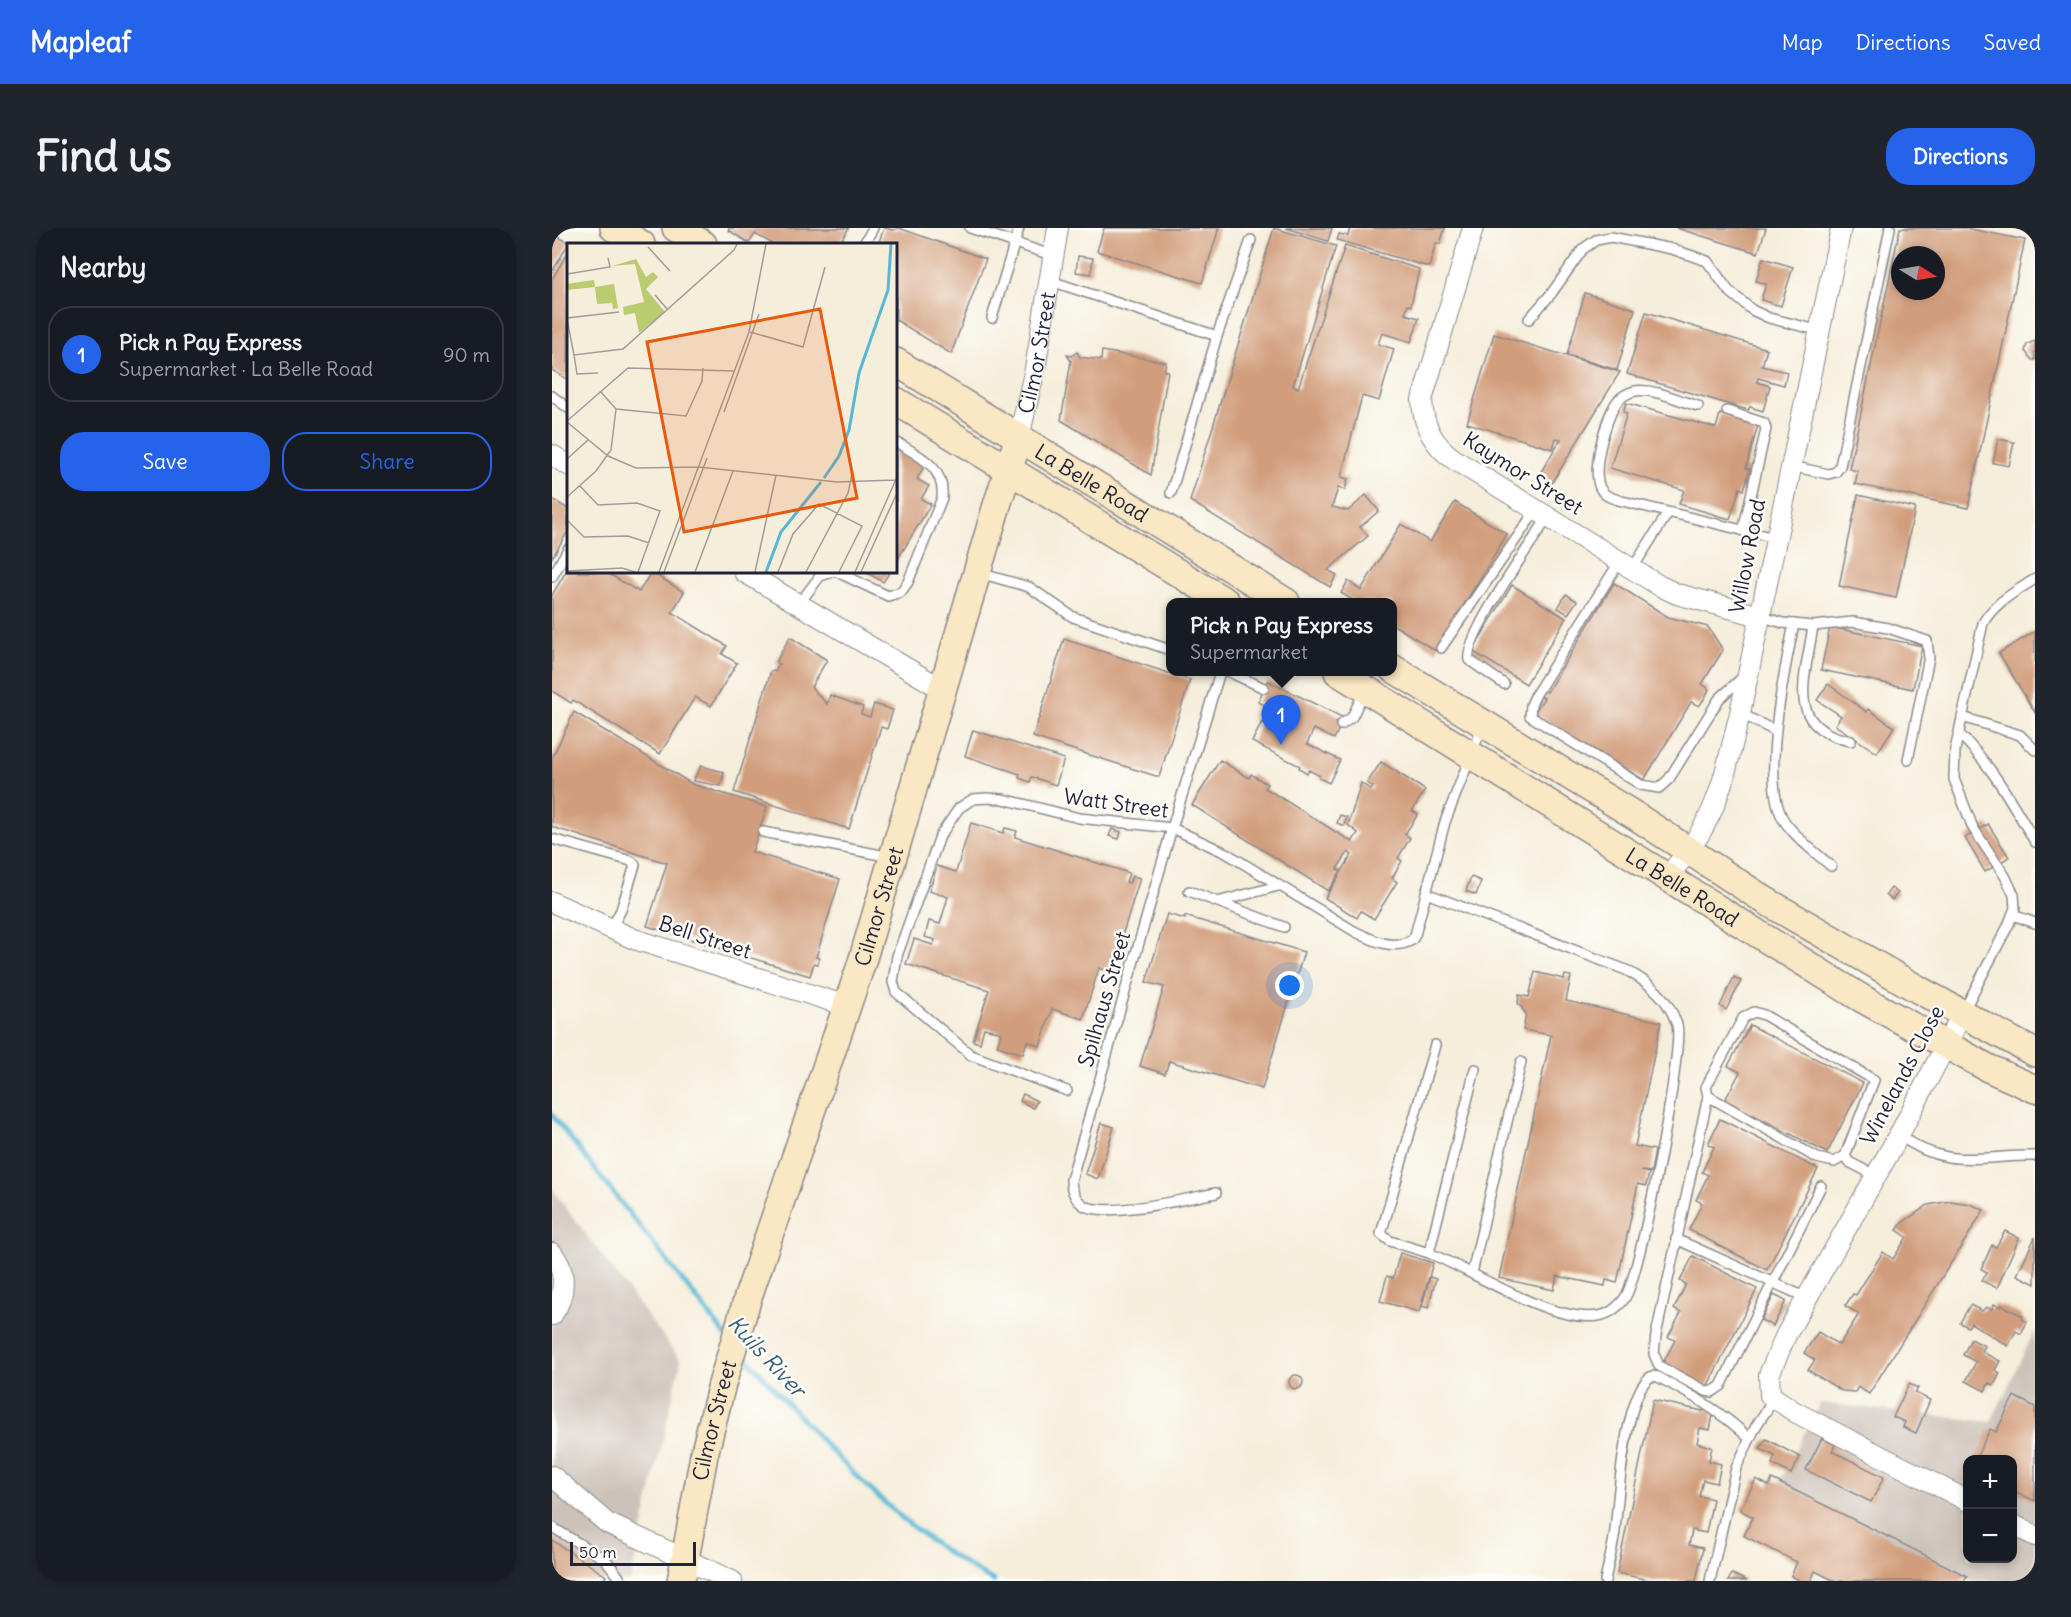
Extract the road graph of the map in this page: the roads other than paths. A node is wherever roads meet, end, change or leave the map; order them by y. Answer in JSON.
{"nodes":[{"id":1,"x":614,"y":228,"type":"edge"},
{"id":2,"x":676,"y":228,"type":"edge"},
{"id":3,"x":873,"y":228,"type":"edge"},
{"id":4,"x":970,"y":228,"type":"edge"},
{"id":5,"x":1019,"y":228,"type":"edge"},
{"id":6,"x":1059,"y":228,"type":"edge"},
{"id":7,"x":1473,"y":228,"type":"edge"},
{"id":8,"x":1841,"y":228,"type":"edge"},
{"id":9,"x":1890,"y":228,"type":"edge"},
{"id":10,"x":1251,"y":240,"type":"dead end"},
{"id":11,"x":639,"y":243,"type":"edge"},
{"id":12,"x":701,"y":243,"type":"edge"},
{"id":13,"x":865,"y":243,"type":"edge"},
{"id":14,"x":1014,"y":243,"type":"junction"},
{"id":15,"x":1054,"y":256,"type":"junction"},
{"id":16,"x":1050,"y":280,"type":"junction"},
{"id":17,"x":992,"y":318,"type":"dead end"},
{"id":18,"x":1529,"y":319,"type":"dead end"},
{"id":19,"x":1821,"y":331,"type":"junction"},
{"id":20,"x":1217,"y":336,"type":"junction"},
{"id":21,"x":897,"y":363,"type":"edge"},
{"id":22,"x":552,"y":396,"type":"edge"},
{"id":23,"x":897,"y":402,"type":"edge"},
{"id":24,"x":1698,"y":406,"type":"dead end"},
{"id":25,"x":567,"y":407,"type":"edge"},
{"id":26,"x":1727,"y":411,"type":"dead end"},
{"id":27,"x":1019,"y":437,"type":"junction"},
{"id":28,"x":897,"y":443,"type":"edge"},
{"id":29,"x":552,"y":455,"type":"edge"},
{"id":30,"x":567,"y":464,"type":"edge"},
{"id":31,"x":1791,"y":466,"type":"junction"},
{"id":32,"x":1008,"y":470,"type":"junction"},
{"id":33,"x":1172,"y":493,"type":"dead end"},
{"id":34,"x":1668,"y":513,"type":"junction"},
{"id":35,"x":1542,"y":514,"type":"junction"},
{"id":36,"x":1743,"y":531,"type":"junction"},
{"id":37,"x":1775,"y":538,"type":"junction"},
{"id":38,"x":567,"y":551,"type":"edge"},
{"id":39,"x":1626,"y":565,"type":"junction"},
{"id":40,"x":977,"y":572,"type":"junction"},
{"id":41,"x":746,"y":573,"type":"edge"},
{"id":42,"x":831,"y":573,"type":"edge"},
{"id":43,"x":837,"y":573,"type":"edge"},
{"id":44,"x":552,"y":577,"type":"edge"},
{"id":45,"x":2035,"y":579,"type":"edge"},
{"id":46,"x":1218,"y":598,"type":"edge"},
{"id":47,"x":1278,"y":598,"type":"edge"},
{"id":48,"x":799,"y":604,"type":"junction"},
{"id":49,"x":1760,"y":616,"type":"junction"},
{"id":50,"x":1794,"y":624,"type":"junction"},
{"id":51,"x":1813,"y":626,"type":"junction"},
{"id":52,"x":1441,"y":648,"type":"dead end"},
{"id":53,"x":1166,"y":649,"type":"edge"},
{"id":54,"x":1397,"y":671,"type":"edge"},
{"id":55,"x":1748,"y":672,"type":"junction"},
{"id":56,"x":1219,"y":676,"type":"edge"},
{"id":57,"x":1238,"y":676,"type":"edge"},
{"id":58,"x":1345,"y":676,"type":"edge"},
{"id":59,"x":1504,"y":684,"type":"dead end"},
{"id":60,"x":1264,"y":688,"type":"dead end"},
{"id":61,"x":1366,"y":688,"type":"junction"},
{"id":62,"x":942,"y":689,"type":"junction"},
{"id":63,"x":1740,"y":713,"type":"junction"},
{"id":64,"x":1962,"y":717,"type":"junction"},
{"id":65,"x":1483,"y":724,"type":"junction"},
{"id":66,"x":1341,"y":725,"type":"dead end"},
{"id":67,"x":1775,"y":731,"type":"junction"},
{"id":68,"x":1959,"y":734,"type":"junction"},
{"id":69,"x":1851,"y":741,"type":"dead end"},
{"id":70,"x":2035,"y":750,"type":"edge"},
{"id":71,"x":1470,"y":754,"type":"junction"},
{"id":72,"x":1908,"y":760,"type":"dead end"},
{"id":73,"x":1172,"y":828,"type":"junction"},
{"id":74,"x":763,"y":832,"type":"dead end"},
{"id":75,"x":552,"y":839,"type":"edge"},
{"id":76,"x":2035,"y":842,"type":"edge"},
{"id":77,"x":1689,"y":853,"type":"junction"},
{"id":78,"x":893,"y":858,"type":"junction"},
{"id":79,"x":1831,"y":866,"type":"dead end"},
{"id":80,"x":1666,"y":878,"type":"junction"},
{"id":81,"x":1278,"y":886,"type":"junction"},
{"id":82,"x":1189,"y":891,"type":"dead end"},
{"id":83,"x":1426,"y":893,"type":"junction"},
{"id":84,"x":1221,"y":901,"type":"junction"},
{"id":85,"x":552,"y":902,"type":"edge"},
{"id":86,"x":2013,"y":915,"type":"junction"},
{"id":87,"x":2035,"y":923,"type":"edge"},
{"id":88,"x":1284,"y":927,"type":"dead end"},
{"id":89,"x":611,"y":929,"type":"junction"},
{"id":90,"x":847,"y":1006,"type":"junction"},
{"id":91,"x":1962,"y":1014,"type":"junction"},
{"id":92,"x":1435,"y":1044,"type":"dead end"},
{"id":93,"x":1946,"y":1046,"type":"junction"},
{"id":94,"x":2035,"y":1053,"type":"edge"},
{"id":95,"x":1521,"y":1062,"type":"dead end"},
{"id":96,"x":1475,"y":1069,"type":"dead end"},
{"id":97,"x":2035,"y":1089,"type":"edge"},
{"id":98,"x":1066,"y":1091,"type":"dead end"},
{"id":99,"x":1708,"y":1096,"type":"junction"},
{"id":100,"x":1899,"y":1135,"type":"junction"},
{"id":101,"x":1845,"y":1156,"type":"junction"},
{"id":102,"x":2035,"y":1156,"type":"edge"},
{"id":103,"x":1876,"y":1176,"type":"junction"},
{"id":104,"x":1821,"y":1186,"type":"dead end"},
{"id":105,"x":1216,"y":1193,"type":"dead end"},
{"id":106,"x":1676,"y":1239,"type":"junction"},
{"id":107,"x":552,"y":1253,"type":"edge"},
{"id":108,"x":1430,"y":1253,"type":"junction"},
{"id":109,"x":1472,"y":1273,"type":"junction"},
{"id":110,"x":1771,"y":1283,"type":"junction"},
{"id":111,"x":1807,"y":1298,"type":"junction"},
{"id":112,"x":552,"y":1315,"type":"edge"},
{"id":113,"x":1774,"y":1399,"type":"junction"},
{"id":114,"x":1749,"y":1439,"type":"junction"},
{"id":115,"x":552,"y":1476,"type":"edge"},
{"id":116,"x":1963,"y":1498,"type":"edge"},
{"id":117,"x":2017,"y":1526,"type":"edge"},
{"id":118,"x":552,"y":1527,"type":"edge"},
{"id":119,"x":2035,"y":1536,"type":"edge"},
{"id":120,"x":682,"y":1571,"type":"edge"},
{"id":121,"x":622,"y":1581,"type":"edge"},
{"id":122,"x":732,"y":1581,"type":"edge"},
{"id":123,"x":1605,"y":1581,"type":"edge"},
{"id":124,"x":1710,"y":1581,"type":"edge"}],
"edges":[{"from":1,"to":11,"type":"main road"},
{"from":2,"to":12,"type":"main road"},
{"from":3,"to":13,"type":"lane"},
{"from":4,"to":14,"type":"lane"},
{"from":5,"to":14,"type":"lane"},
{"from":6,"to":15,"type":"street","name":"Cilmor Street"},
{"from":7,"to":35,"type":"street","name":"Kaymor Street"},
{"from":8,"to":19,"type":"street","name":"Willow Road"},
{"from":9,"to":31,"type":"lane"},
{"from":10,"to":20,"type":"lane"},
{"from":14,"to":15,"type":"lane"},
{"from":14,"to":17,"type":"lane"},
{"from":15,"to":16,"type":"street","name":"Cilmor Street"},
{"from":16,"to":20,"type":"lane"},
{"from":16,"to":27,"type":"street","name":"Cilmor Street"},
{"from":18,"to":19,"type":"lane"},
{"from":19,"to":31,"type":"street","name":"Willow Road"},
{"from":20,"to":33,"type":"lane"},
{"from":21,"to":27,"type":"main road","name":"La Belle Road"},
{"from":22,"to":25,"type":"lane"},
{"from":23,"to":32,"type":"main road","name":"La Belle Road"},
{"from":24,"to":34,"type":"lane"},
{"from":26,"to":36,"type":"lane"},
{"from":27,"to":32,"type":"main road","name":"Cilmor Street"},
{"from":27,"to":47,"type":"main road","name":"La Belle Road"},
{"from":28,"to":43,"type":"lane"},
{"from":29,"to":30,"type":"street"},
{"from":31,"to":37,"type":"street","name":"Willow Road"},
{"from":32,"to":40,"type":"main road","name":"Cilmor Street"},
{"from":32,"to":46,"type":"main road","name":"La Belle Road"},
{"from":34,"to":36,"type":"lane"},
{"from":34,"to":39,"type":"lane"},
{"from":35,"to":39,"type":"street","name":"Kaymor Street"},
{"from":35,"to":52,"type":"lane"},
{"from":35,"to":59,"type":"lane"},
{"from":36,"to":37,"type":"lane"},
{"from":37,"to":49,"type":"street","name":"Willow Road"},
{"from":38,"to":44,"type":"lane"},
{"from":39,"to":49,"type":"street","name":"Kaymor Street"},
{"from":39,"to":55,"type":"lane"},
{"from":40,"to":53,"type":"lane"},
{"from":40,"to":62,"type":"main road","name":"Cilmor Street"},
{"from":41,"to":48,"type":"street"},
{"from":42,"to":48,"type":"lane"},
{"from":45,"to":64,"type":"lane"},
{"from":48,"to":62,"type":"street"},
{"from":49,"to":50,"type":"lane"},
{"from":49,"to":55,"type":"street","name":"Willow Road"},
{"from":50,"to":51,"type":"lane"},
{"from":50,"to":67,"type":"lane"},
{"from":51,"to":69,"type":"lane"},
{"from":51,"to":72,"type":"lane"},
{"from":54,"to":65,"type":"main road","name":"La Belle Road"},
{"from":55,"to":63,"type":"street","name":"Willow Road"},
{"from":56,"to":73,"type":"lane","name":"Spilhaus Street"},
{"from":57,"to":60,"type":"lane"},
{"from":58,"to":61,"type":"main road","name":"La Belle Road"},
{"from":61,"to":66,"type":"lane"},
{"from":61,"to":71,"type":"main road","name":"La Belle Road"},
{"from":62,"to":78,"type":"main road","name":"Cilmor Street"},
{"from":63,"to":67,"type":"lane"},
{"from":63,"to":77,"type":"street","name":"Willow Road"},
{"from":64,"to":68,"type":"lane"},
{"from":64,"to":70,"type":"lane"},
{"from":65,"to":71,"type":"lane","name":"Watt Street"},
{"from":65,"to":77,"type":"main road","name":"La Belle Road"},
{"from":67,"to":79,"type":"lane"},
{"from":68,"to":76,"type":"lane"},
{"from":68,"to":86,"type":"lane"},
{"from":71,"to":80,"type":"main road","name":"La Belle Road"},
{"from":71,"to":83,"type":"lane","name":"Watt Street"},
{"from":73,"to":81,"type":"lane","name":"Watt Street"},
{"from":73,"to":98,"type":"lane","name":"Watt Street"},
{"from":73,"to":105,"type":"lane","name":"Spilhaus Street"},
{"from":74,"to":78,"type":"lane"},
{"from":75,"to":89,"type":"lane"},
{"from":77,"to":80,"type":"street","name":"Willow Road"},
{"from":77,"to":91,"type":"main road","name":"La Belle Road"},
{"from":78,"to":90,"type":"main road","name":"Cilmor Street"},
{"from":80,"to":93,"type":"main road","name":"La Belle Road"},
{"from":81,"to":83,"type":"lane","name":"Watt Street"},
{"from":81,"to":84,"type":"lane"},
{"from":82,"to":84,"type":"lane"},
{"from":83,"to":109,"type":"lane"},
{"from":84,"to":88,"type":"lane"},
{"from":85,"to":89,"type":"street","name":"Bell Street"},
{"from":86,"to":87,"type":"lane"},
{"from":86,"to":91,"type":"lane","name":"Winelands Close"},
{"from":89,"to":90,"type":"street","name":"Bell Street"},
{"from":90,"to":120,"type":"main road","name":"Cilmor Street"},
{"from":91,"to":93,"type":"street","name":"Winelands Close"},
{"from":91,"to":94,"type":"main road","name":"La Belle Road"},
{"from":92,"to":108,"type":"lane"},
{"from":93,"to":97,"type":"main road","name":"La Belle Road"},
{"from":93,"to":100,"type":"street","name":"Winelands Close"},
{"from":95,"to":109,"type":"lane"},
{"from":96,"to":108,"type":"lane"},
{"from":99,"to":101,"type":"lane"},
{"from":99,"to":101,"type":"lane"},
{"from":99,"to":106,"type":"lane"},
{"from":100,"to":102,"type":"lane"},
{"from":100,"to":103,"type":"street","name":"Winelands Close"},
{"from":101,"to":103,"type":"lane"},
{"from":103,"to":111,"type":"street","name":"Winelands Close"},
{"from":104,"to":110,"type":"lane"},
{"from":106,"to":110,"type":"lane"},
{"from":106,"to":110,"type":"lane"},
{"from":107,"to":112,"type":"street"},
{"from":108,"to":109,"type":"lane"},
{"from":110,"to":111,"type":"lane"},
{"from":111,"to":113,"type":"street","name":"Winelands Close"},
{"from":113,"to":114,"type":"lane"},
{"from":113,"to":116,"type":"street"},
{"from":114,"to":123,"type":"lane"},
{"from":114,"to":124,"type":"lane"},
{"from":115,"to":120,"type":"street"},
{"from":117,"to":119,"type":"street"},
{"from":118,"to":121,"type":"lane"},
{"from":120,"to":122,"type":"street"}]}
